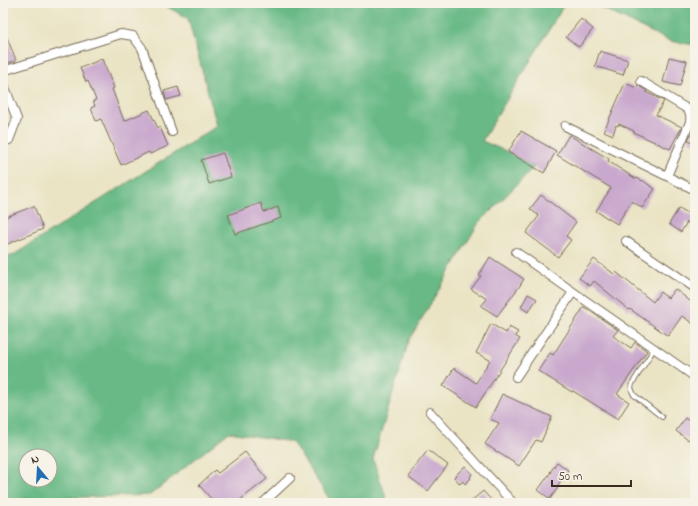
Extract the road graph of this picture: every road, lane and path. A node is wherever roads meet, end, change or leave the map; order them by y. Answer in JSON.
{"nodes":[{"id":1,"x":3,"y":71,"type":"edge"},
{"id":2,"x":641,"y":81,"type":"dead end"},
{"id":3,"x":3,"y":82,"type":"edge"},
{"id":4,"x":565,"y":126,"type":"dead end"},
{"id":5,"x":172,"y":132,"type":"dead end"},
{"id":6,"x":3,"y":142,"type":"edge"},
{"id":7,"x":667,"y":176,"type":"junction"},
{"id":8,"x":695,"y":190,"type":"edge"},
{"id":9,"x":626,"y":241,"type":"dead end"},
{"id":10,"x":516,"y":252,"type":"dead end"},
{"id":11,"x":695,"y":288,"type":"edge"},
{"id":12,"x":573,"y":292,"type":"junction"},
{"id":13,"x":655,"y":348,"type":"junction"},
{"id":14,"x":516,"y":377,"type":"dead end"},
{"id":15,"x":695,"y":377,"type":"edge"},
{"id":16,"x":430,"y":412,"type":"dead end"},
{"id":17,"x":662,"y":417,"type":"dead end"},
{"id":18,"x":290,"y":478,"type":"dead end"},
{"id":19,"x":263,"y":503,"type":"edge"},
{"id":20,"x":513,"y":503,"type":"edge"}],
"edges":[{"from":1,"to":5,"type":"street"},
{"from":2,"to":7,"type":"street"},
{"from":3,"to":6,"type":"street"},
{"from":4,"to":7,"type":"street"},
{"from":7,"to":8,"type":"street"},
{"from":9,"to":11,"type":"street"},
{"from":10,"to":12,"type":"street"},
{"from":12,"to":13,"type":"street"},
{"from":12,"to":14,"type":"street"},
{"from":13,"to":15,"type":"street"},
{"from":13,"to":17,"type":"lane"},
{"from":16,"to":20,"type":"street"},
{"from":18,"to":19,"type":"street"}]}
